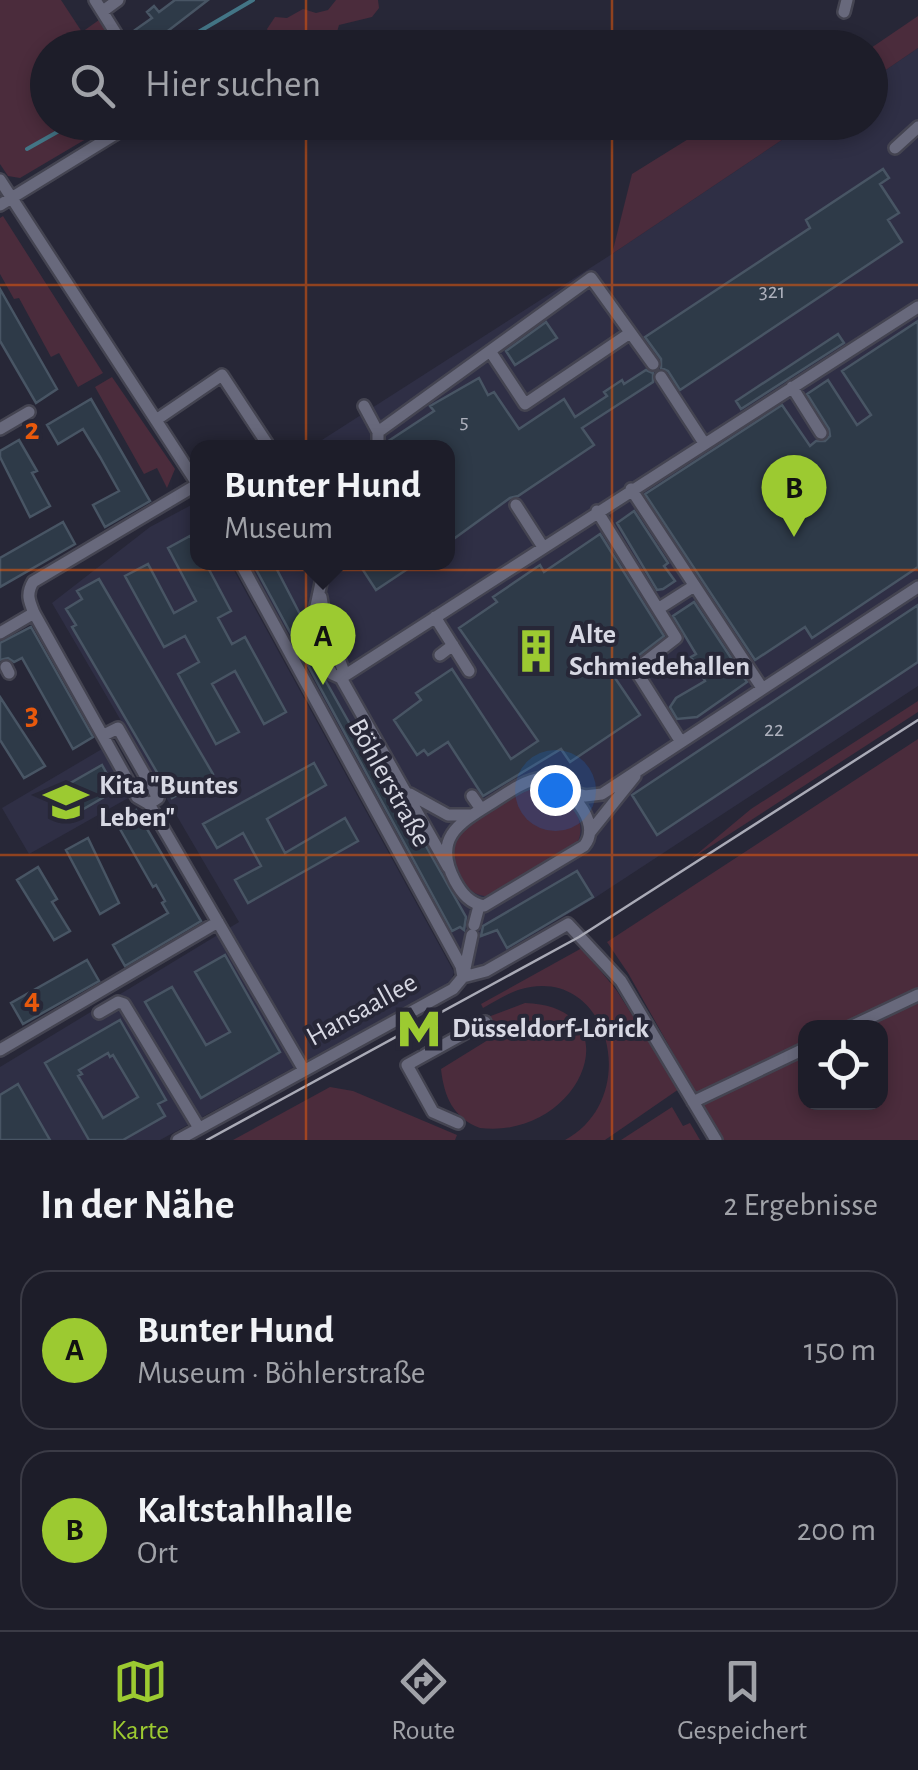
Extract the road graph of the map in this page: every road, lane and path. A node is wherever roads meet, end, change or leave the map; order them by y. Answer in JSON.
{"nodes":[{"id":1,"x":118,"y":0,"type":"edge"},
{"id":2,"x":99,"y":6,"type":"edge"},
{"id":3,"x":114,"y":30,"type":"edge"},
{"id":4,"x":918,"y":127,"type":"edge"},
{"id":5,"x":105,"y":140,"type":"edge"},
{"id":6,"x":895,"y":148,"type":"dead end"},
{"id":7,"x":0,"y":180,"type":"edge"},
{"id":8,"x":11,"y":196,"type":"junction"},
{"id":9,"x":0,"y":205,"type":"edge"},
{"id":10,"x":918,"y":307,"type":"edge"},
{"id":11,"x":630,"y":333,"type":"junction"},
{"id":12,"x":490,"y":351,"type":"junction"},
{"id":13,"x":652,"y":364,"type":"dead end"},
{"id":14,"x":661,"y":377,"type":"dead end"},
{"id":15,"x":792,"y":387,"type":"junction"},
{"id":16,"x":364,"y":406,"type":"dead end"},
{"id":17,"x":30,"y":412,"type":"dead end"},
{"id":18,"x":156,"y":420,"type":"junction"},
{"id":19,"x":0,"y":429,"type":"edge"},
{"id":20,"x":378,"y":432,"type":"junction"},
{"id":21,"x":821,"y":433,"type":"dead end"},
{"id":22,"x":265,"y":440,"type":"edge"},
{"id":23,"x":378,"y":440,"type":"edge"},
{"id":24,"x":704,"y":442,"type":"junction"},
{"id":25,"x":190,"y":473,"type":"edge"},
{"id":26,"x":190,"y":490,"type":"edge"},
{"id":27,"x":631,"y":490,"type":"junction"},
{"id":28,"x":516,"y":505,"type":"dead end"},
{"id":29,"x":597,"y":512,"type":"junction"},
{"id":30,"x":543,"y":547,"type":"junction"},
{"id":31,"x":244,"y":570,"type":"edge"},
{"id":32,"x":326,"y":570,"type":"edge"},
{"id":33,"x":694,"y":586,"type":"junction"},
{"id":34,"x":918,"y":587,"type":"edge"},
{"id":35,"x":658,"y":609,"type":"junction"},
{"id":36,"x":34,"y":613,"type":"junction"},
{"id":37,"x":435,"y":617,"type":"junction"},
{"id":38,"x":0,"y":632,"type":"edge"},
{"id":39,"x":453,"y":646,"type":"junction"},
{"id":40,"x":440,"y":655,"type":"dead end"},
{"id":41,"x":469,"y":671,"type":"dead end"},
{"id":42,"x":343,"y":676,"type":"junction"},
{"id":43,"x":762,"y":688,"type":"junction"},
{"id":44,"x":104,"y":736,"type":"junction"},
{"id":45,"x":681,"y":742,"type":"junction"},
{"id":46,"x":641,"y":769,"type":"junction"},
{"id":47,"x":403,"y":788,"type":"junction"},
{"id":48,"x":569,"y":790,"type":"junction"},
{"id":49,"x":472,"y":796,"type":"dead end"},
{"id":50,"x":149,"y":804,"type":"junction"},
{"id":51,"x":476,"y":812,"type":"junction"},
{"id":52,"x":592,"y":832,"type":"junction"},
{"id":53,"x":448,"y":868,"type":"junction"},
{"id":54,"x":480,"y":906,"type":"junction"},
{"id":55,"x":218,"y":922,"type":"junction"},
{"id":56,"x":464,"y":977,"type":"junction"},
{"id":57,"x":918,"y":995,"type":"edge"},
{"id":58,"x":99,"y":1012,"type":"dead end"},
{"id":59,"x":865,"y":1020,"type":"edge"},
{"id":60,"x":486,"y":1022,"type":"dead end"},
{"id":61,"x":0,"y":1050,"type":"edge"},
{"id":62,"x":798,"y":1052,"type":"edge"},
{"id":63,"x":304,"y":1070,"type":"junction"},
{"id":64,"x":693,"y":1102,"type":"junction"},
{"id":65,"x":458,"y":1123,"type":"dead end"},
{"id":66,"x":198,"y":1128,"type":"junction"},
{"id":67,"x":178,"y":1140,"type":"edge"},
{"id":68,"x":716,"y":1140,"type":"edge"}],
"edges":[{"from":1,"to":2,"type":"street"},
{"from":2,"to":3,"type":"street"},
{"from":4,"to":6,"type":"street"},
{"from":5,"to":8,"type":"street"},
{"from":7,"to":8,"type":"street"},
{"from":8,"to":9,"type":"street"},
{"from":8,"to":18,"type":"street"},
{"from":10,"to":15,"type":"street"},
{"from":11,"to":12,"type":"street"},
{"from":11,"to":12,"type":"street"},
{"from":11,"to":13,"type":"street"},
{"from":12,"to":20,"type":"street"},
{"from":14,"to":24,"type":"street"},
{"from":15,"to":21,"type":"street"},
{"from":15,"to":24,"type":"street"},
{"from":16,"to":20,"type":"street"},
{"from":17,"to":19,"type":"street"},
{"from":18,"to":22,"type":"street"},
{"from":18,"to":25,"type":"street"},
{"from":20,"to":23,"type":"street"},
{"from":24,"to":27,"type":"street"},
{"from":26,"to":36,"type":"street"},
{"from":27,"to":29,"type":"street"},
{"from":27,"to":33,"type":"street"},
{"from":28,"to":30,"type":"street"},
{"from":29,"to":30,"type":"street"},
{"from":29,"to":35,"type":"street"},
{"from":30,"to":37,"type":"street"},
{"from":31,"to":56,"type":"street","name":"Böhlerstraße"},
{"from":32,"to":42,"type":"street"},
{"from":33,"to":35,"type":"street"},
{"from":33,"to":43,"type":"street"},
{"from":34,"to":43,"type":"street"},
{"from":35,"to":45,"type":"street"},
{"from":36,"to":38,"type":"street"},
{"from":36,"to":44,"type":"street"},
{"from":37,"to":39,"type":"street"},
{"from":37,"to":42,"type":"street"},
{"from":39,"to":40,"type":"street"},
{"from":39,"to":41,"type":"street"},
{"from":42,"to":47,"type":"street"},
{"from":43,"to":45,"type":"street"},
{"from":44,"to":50,"type":"street"},
{"from":44,"to":50,"type":"street"},
{"from":45,"to":46,"type":"street"},
{"from":46,"to":48,"type":"street"},
{"from":46,"to":52,"type":"street"},
{"from":47,"to":51,"type":"street"},
{"from":47,"to":53,"type":"street"},
{"from":48,"to":51,"type":"street"},
{"from":48,"to":52,"type":"street"},
{"from":49,"to":51,"type":"street"},
{"from":50,"to":55,"type":"street"},
{"from":51,"to":53,"type":"street"},
{"from":52,"to":54,"type":"street"},
{"from":53,"to":54,"type":"street"},
{"from":54,"to":56,"type":"street"},
{"from":55,"to":61,"type":"street"},
{"from":55,"to":63,"type":"street"},
{"from":56,"to":63,"type":"street","name":"Hansaallee"},
{"from":56,"to":64,"type":"street","name":"Hansaallee"},
{"from":57,"to":59,"type":"street"},
{"from":58,"to":66,"type":"street"},
{"from":60,"to":65,"type":"street"},
{"from":62,"to":64,"type":"street"},
{"from":63,"to":66,"type":"street","name":"Hansaallee"},
{"from":64,"to":68,"type":"street"},
{"from":66,"to":67,"type":"street","name":"Hansaallee"}]}
